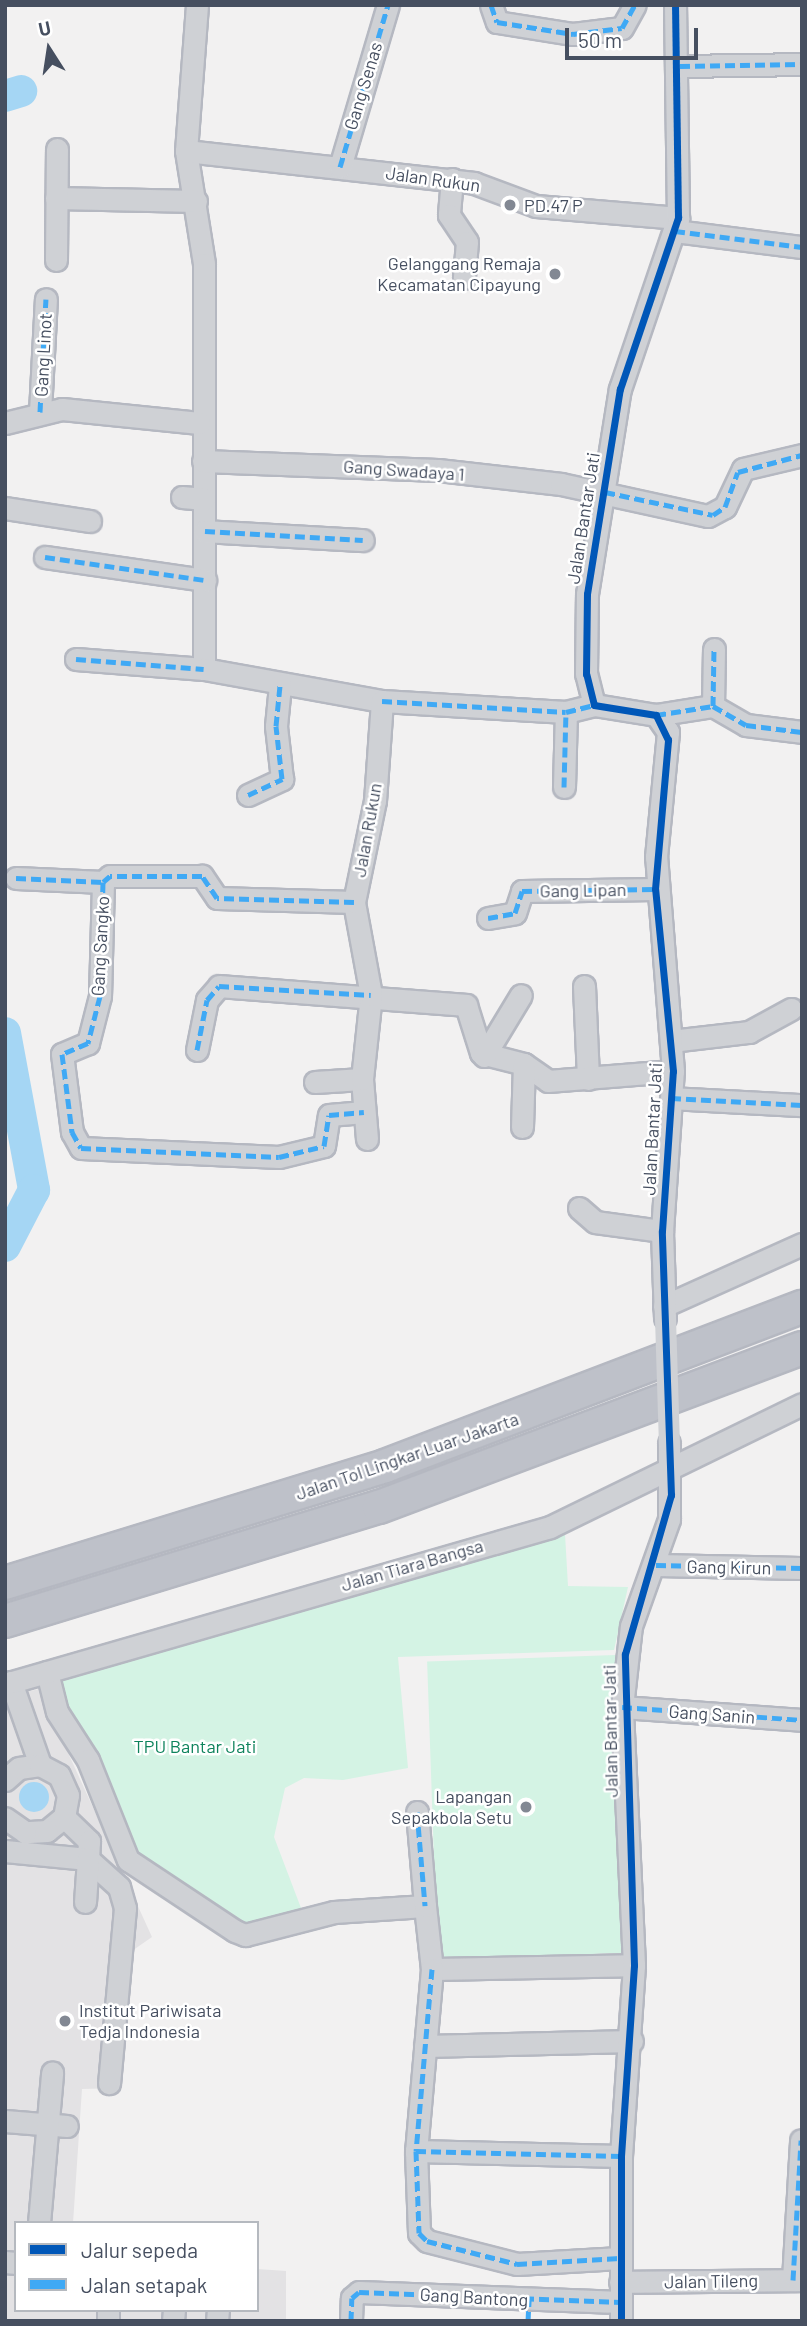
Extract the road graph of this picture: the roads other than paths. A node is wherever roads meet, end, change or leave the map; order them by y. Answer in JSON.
{"nodes":[{"id":1,"x":197,"y":5,"type":"edge"},
{"id":2,"x":388,"y":5,"type":"edge"},
{"id":3,"x":491,"y":5,"type":"edge"},
{"id":4,"x":635,"y":5,"type":"edge"},
{"id":5,"x":675,"y":5,"type":"edge"},
{"id":6,"x":802,"y":64,"type":"edge"},
{"id":7,"x":680,"y":66,"type":"junction"},
{"id":8,"x":57,"y":149,"type":"dead end"},
{"id":9,"x":186,"y":150,"type":"junction"},
{"id":10,"x":340,"y":167,"type":"junction"},
{"id":11,"x":452,"y":179,"type":"junction"},
{"id":12,"x":56,"y":198,"type":"junction"},
{"id":13,"x":196,"y":201,"type":"junction"},
{"id":14,"x":676,"y":224,"type":"junction"},
{"id":15,"x":802,"y":247,"type":"edge"},
{"id":16,"x":56,"y":260,"type":"dead end"},
{"id":17,"x":464,"y":278,"type":"dead end"},
{"id":18,"x":46,"y":299,"type":"dead end"},
{"id":19,"x":40,"y":412,"type":"junction"},
{"id":20,"x":199,"y":423,"type":"junction"},
{"id":21,"x":5,"y":424,"type":"edge"},
{"id":22,"x":802,"y":455,"type":"edge"},
{"id":23,"x":203,"y":461,"type":"junction"},
{"id":24,"x":605,"y":492,"type":"junction"},
{"id":25,"x":182,"y":497,"type":"dead end"},
{"id":26,"x":204,"y":499,"type":"junction"},
{"id":27,"x":5,"y":508,"type":"edge"},
{"id":28,"x":90,"y":521,"type":"dead end"},
{"id":29,"x":205,"y":531,"type":"junction"},
{"id":30,"x":363,"y":540,"type":"dead end"},
{"id":31,"x":45,"y":557,"type":"dead end"},
{"id":32,"x":205,"y":580,"type":"junction"},
{"id":33,"x":714,"y":649,"type":"dead end"},
{"id":34,"x":76,"y":659,"type":"dead end"},
{"id":35,"x":204,"y":668,"type":"junction"},
{"id":36,"x":280,"y":685,"type":"junction"},
{"id":37,"x":382,"y":701,"type":"junction"},
{"id":38,"x":594,"y":705,"type":"junction"},
{"id":39,"x":713,"y":706,"type":"junction"},
{"id":40,"x":566,"y":712,"type":"junction"},
{"id":41,"x":656,"y":715,"type":"junction"},
{"id":42,"x":802,"y":732,"type":"edge"},
{"id":43,"x":564,"y":787,"type":"dead end"},
{"id":44,"x":248,"y":795,"type":"dead end"},
{"id":45,"x":16,"y":878,"type":"dead end"},
{"id":46,"x":103,"y":882,"type":"junction"},
{"id":47,"x":655,"y":889,"type":"junction"},
{"id":48,"x":354,"y":902,"type":"junction"},
{"id":49,"x":488,"y":918,"type":"dead end"},
{"id":50,"x":583,"y":986,"type":"dead end"},
{"id":51,"x":371,"y":995,"type":"junction"},
{"id":52,"x":521,"y":995,"type":"dead end"},
{"id":53,"x":792,"y":1009,"type":"dead end"},
{"id":54,"x":671,"y":1041,"type":"junction"},
{"id":55,"x":197,"y":1050,"type":"dead end"},
{"id":56,"x":484,"y":1056,"type":"junction"},
{"id":57,"x":524,"y":1064,"type":"junction"},
{"id":58,"x":673,"y":1071,"type":"junction"},
{"id":59,"x":362,"y":1079,"type":"junction"},
{"id":60,"x":588,"y":1079,"type":"junction"},
{"id":61,"x":315,"y":1082,"type":"dead end"},
{"id":62,"x":671,"y":1098,"type":"junction"},
{"id":63,"x":802,"y":1105,"type":"edge"},
{"id":64,"x":365,"y":1112,"type":"junction"},
{"id":65,"x":522,"y":1126,"type":"dead end"},
{"id":66,"x":367,"y":1139,"type":"dead end"},
{"id":67,"x":579,"y":1208,"type":"dead end"},
{"id":68,"x":662,"y":1231,"type":"junction"},
{"id":69,"x":802,"y":1244,"type":"edge"},
{"id":70,"x":802,"y":1295,"type":"edge"},
{"id":71,"x":802,"y":1307,"type":"edge"},
{"id":72,"x":665,"y":1312,"type":"junction"},
{"id":73,"x":802,"y":1348,"type":"edge"},
{"id":74,"x":699,"y":1349,"type":"junction"},
{"id":75,"x":802,"y":1404,"type":"edge"},
{"id":76,"x":670,"y":1471,"type":"junction"},
{"id":77,"x":656,"y":1565,"type":"junction"},
{"id":78,"x":802,"y":1568,"type":"edge"},
{"id":79,"x":5,"y":1583,"type":"edge"},
{"id":80,"x":11,"y":1620,"type":"edge"},
{"id":81,"x":47,"y":1672,"type":"junction"},
{"id":82,"x":8,"y":1683,"type":"edge"},
{"id":83,"x":622,"y":1707,"type":"junction"},
{"id":84,"x":802,"y":1720,"type":"edge"},
{"id":85,"x":40,"y":1765,"type":"junction"},
{"id":86,"x":5,"y":1780,"type":"edge"},
{"id":87,"x":417,"y":1812,"type":"dead end"},
{"id":88,"x":64,"y":1817,"type":"junction"},
{"id":89,"x":6,"y":1820,"type":"edge"},
{"id":90,"x":5,"y":1851,"type":"edge"},
{"id":91,"x":89,"y":1859,"type":"junction"},
{"id":92,"x":85,"y":1902,"type":"dead end"},
{"id":93,"x":425,"y":1906,"type":"junction"},
{"id":94,"x":634,"y":1965,"type":"junction"},
{"id":95,"x":432,"y":1969,"type":"junction"},
{"id":96,"x":632,"y":2041,"type":"junction"},
{"id":97,"x":425,"y":2046,"type":"junction"},
{"id":98,"x":52,"y":2073,"type":"dead end"},
{"id":99,"x":109,"y":2083,"type":"dead end"},
{"id":100,"x":5,"y":2121,"type":"edge"},
{"id":101,"x":57,"y":2125,"type":"junction"},
{"id":102,"x":800,"y":2140,"type":"edge"},
{"id":103,"x":416,"y":2151,"type":"junction"},
{"id":104,"x":621,"y":2156,"type":"junction"},
{"id":105,"x":39,"y":2221,"type":"edge"},
{"id":106,"x":620,"y":2258,"type":"junction"},
{"id":107,"x":797,"y":2280,"type":"edge"},
{"id":108,"x":621,"y":2301,"type":"edge"},
{"id":109,"x":528,"y":2310,"type":"edge"},
{"id":110,"x":351,"y":2321,"type":"edge"}],
"edges":[{"from":1,"to":9,"type":"street"},
{"from":2,"to":10,"type":"street","name":"Gang Senas"},
{"from":3,"to":4,"type":"street"},
{"from":5,"to":7,"type":"street","name":"Jalan Bantar Jati"},
{"from":6,"to":7,"type":"street"},
{"from":7,"to":14,"type":"street","name":"Jalan Bantar Jati"},
{"from":8,"to":12,"type":"street"},
{"from":9,"to":10,"type":"street","name":"Jalan Rukun"},
{"from":9,"to":13,"type":"street"},
{"from":10,"to":11,"type":"street","name":"Jalan Rukun"},
{"from":11,"to":14,"type":"street","name":"Jalan Rukun"},
{"from":11,"to":17,"type":"street"},
{"from":12,"to":13,"type":"street"},
{"from":12,"to":16,"type":"street"},
{"from":13,"to":20,"type":"street"},
{"from":14,"to":15,"type":"street","name":"Jalan Rukun"},
{"from":14,"to":24,"type":"street","name":"Jalan Bantar Jati"},
{"from":18,"to":19,"type":"street","name":"Gang Linot"},
{"from":19,"to":20,"type":"street"},
{"from":19,"to":21,"type":"street"},
{"from":20,"to":23,"type":"street"},
{"from":22,"to":24,"type":"street","name":"Gang Swadaya 1"},
{"from":23,"to":24,"type":"street","name":"Gang Swadaya 1"},
{"from":23,"to":26,"type":"street"},
{"from":24,"to":38,"type":"street","name":"Jalan Bantar Jati"},
{"from":25,"to":26,"type":"street"},
{"from":26,"to":29,"type":"street"},
{"from":27,"to":28,"type":"street"},
{"from":29,"to":30,"type":"street"},
{"from":29,"to":32,"type":"street"},
{"from":31,"to":32,"type":"street"},
{"from":32,"to":35,"type":"street"},
{"from":33,"to":39,"type":"street"},
{"from":34,"to":35,"type":"street"},
{"from":35,"to":36,"type":"street"},
{"from":36,"to":37,"type":"street"},
{"from":36,"to":44,"type":"street"},
{"from":37,"to":40,"type":"street"},
{"from":37,"to":48,"type":"street","name":"Jalan Rukun"},
{"from":38,"to":40,"type":"street"},
{"from":38,"to":41,"type":"street"},
{"from":39,"to":41,"type":"street"},
{"from":39,"to":42,"type":"street"},
{"from":40,"to":43,"type":"street"},
{"from":41,"to":47,"type":"street","name":"Jalan Bantar Jati"},
{"from":45,"to":46,"type":"street"},
{"from":46,"to":48,"type":"street","name":"Gang Sangko"},
{"from":46,"to":64,"type":"street","name":"Gang Sangko"},
{"from":47,"to":49,"type":"street","name":"Gang Lipan"},
{"from":47,"to":54,"type":"street","name":"Jalan Bantar Jati"},
{"from":48,"to":51,"type":"street","name":"Jalan Rukun"},
{"from":50,"to":60,"type":"street"},
{"from":51,"to":55,"type":"street"},
{"from":51,"to":56,"type":"street"},
{"from":51,"to":59,"type":"street","name":"Jalan Rukun"},
{"from":52,"to":56,"type":"street"},
{"from":53,"to":54,"type":"street"},
{"from":54,"to":58,"type":"street","name":"Jalan Bantar Jati"},
{"from":56,"to":57,"type":"street"},
{"from":57,"to":60,"type":"street"},
{"from":57,"to":65,"type":"street"},
{"from":58,"to":60,"type":"street"},
{"from":58,"to":62,"type":"street","name":"Jalan Bantar Jati"},
{"from":59,"to":61,"type":"street"},
{"from":59,"to":64,"type":"street","name":"Jalan Rukun"},
{"from":62,"to":63,"type":"street"},
{"from":62,"to":68,"type":"street","name":"Jalan Bantar Jati"},
{"from":64,"to":66,"type":"street","name":"Jalan Rukun"},
{"from":67,"to":68,"type":"street"},
{"from":68,"to":72,"type":"street","name":"Jalan Bantar Jati"},
{"from":69,"to":72,"type":"street"},
{"from":70,"to":74,"type":"highway"},
{"from":71,"to":74,"type":"highway","name":"Jalan Tol Lingkar Luar Jakarta"},
{"from":72,"to":76,"type":"street","name":"Jalan Bantar Jati","bridge":true},
{"from":73,"to":80,"type":"highway","name":"Jalan Tol Lingkar Luar Jakarta"},
{"from":74,"to":79,"type":"highway","name":"Jalan Tol Lingkar Luar Jakarta"},
{"from":75,"to":76,"type":"street","name":"Jalan Tiara Bangsa"},
{"from":76,"to":77,"type":"street","name":"Jalan Bantar Jati"},
{"from":76,"to":81,"type":"street","name":"Jalan Tiara Bangsa"},
{"from":77,"to":78,"type":"street","name":"Gang Kirun"},
{"from":77,"to":83,"type":"street","name":"Jalan Bantar Jati"},
{"from":81,"to":82,"type":"street","name":"Jalan Tiara Bangsa"},
{"from":81,"to":93,"type":"street"},
{"from":82,"to":85,"type":"street"},
{"from":83,"to":84,"type":"street","name":"Gang Sanin"},
{"from":83,"to":94,"type":"street","name":"Jalan Bantar Jati"},
{"from":85,"to":86,"type":"street"},
{"from":85,"to":88,"type":"street"},
{"from":87,"to":93,"type":"street"},
{"from":88,"to":89,"type":"street"},
{"from":88,"to":91,"type":"street"},
{"from":90,"to":91,"type":"street"},
{"from":91,"to":92,"type":"street"},
{"from":91,"to":99,"type":"street"},
{"from":93,"to":95,"type":"street"},
{"from":94,"to":95,"type":"street"},
{"from":94,"to":96,"type":"street","name":"Jalan Bantar Jati"},
{"from":95,"to":97,"type":"street"},
{"from":96,"to":97,"type":"street"},
{"from":96,"to":104,"type":"street","name":"Jalan Bantar Jati"},
{"from":97,"to":103,"type":"street"},
{"from":98,"to":101,"type":"street"},
{"from":100,"to":101,"type":"street"},
{"from":101,"to":105,"type":"street"},
{"from":102,"to":107,"type":"street"},
{"from":103,"to":104,"type":"street"},
{"from":103,"to":106,"type":"street"},
{"from":104,"to":106,"type":"street","name":"Jalan Bantar Jati"},
{"from":106,"to":108,"type":"street","name":"Jalan Bantar Jati"},
{"from":107,"to":108,"type":"street","name":"Jalan Tileng"},
{"from":108,"to":109,"type":"street","name":"Gang Bantong"},
{"from":109,"to":110,"type":"street","name":"Gang Bantong"}]}
